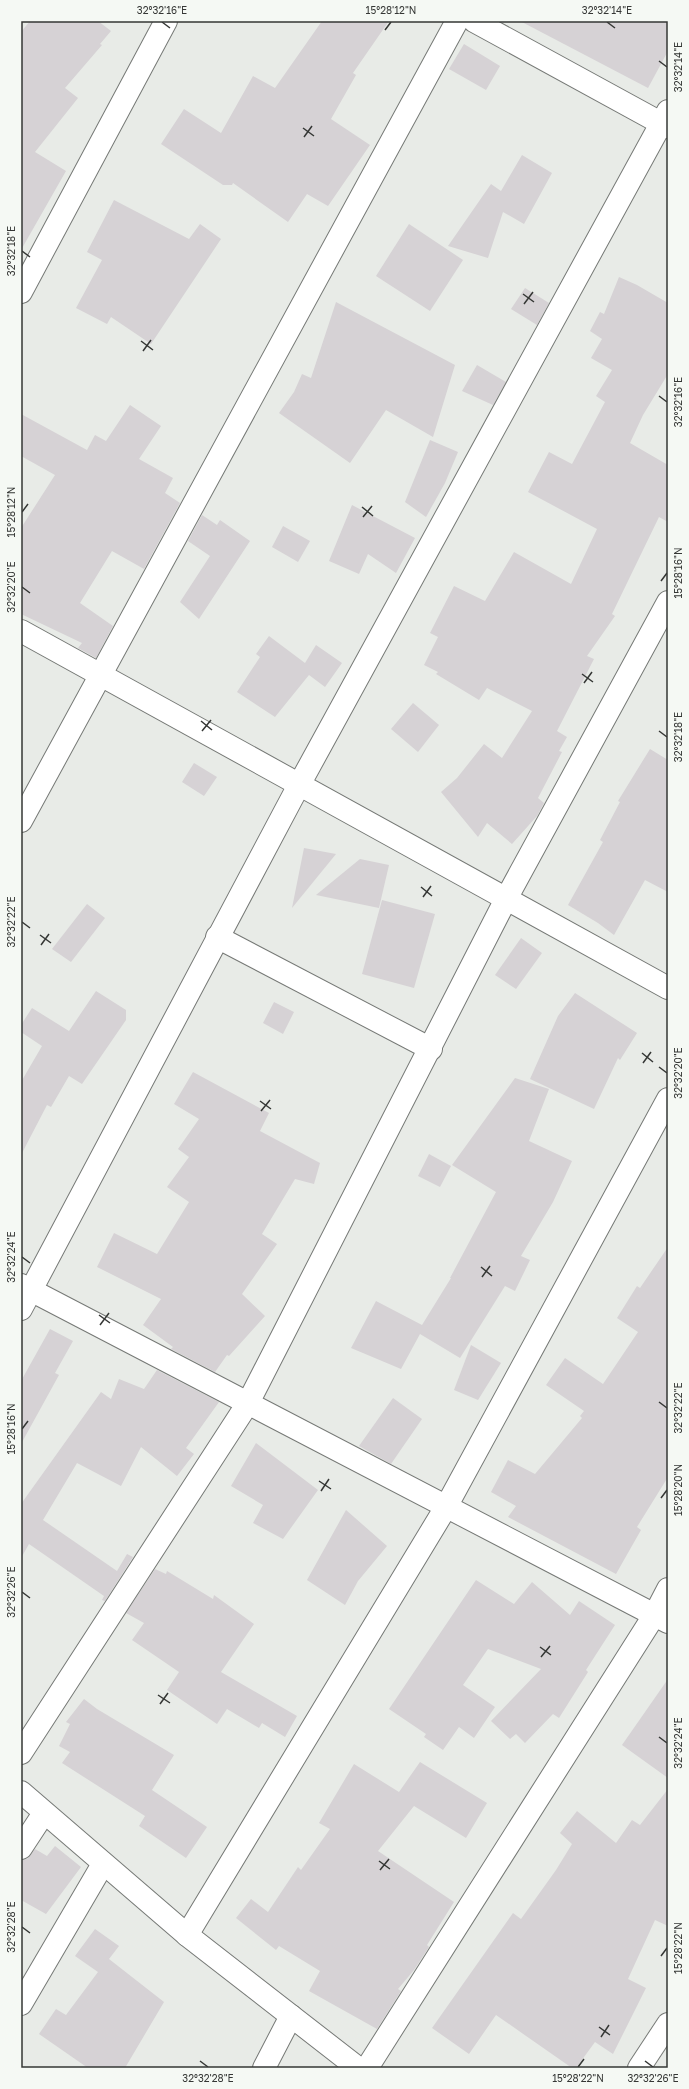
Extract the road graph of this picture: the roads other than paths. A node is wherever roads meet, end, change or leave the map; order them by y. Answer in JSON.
{"nodes":[{"id":1,"x":166,"y":21,"type":"edge"},
{"id":2,"x":457,"y":21,"type":"edge"},
{"id":3,"x":474,"y":21,"type":"edge"},
{"id":4,"x":666,"y":120,"type":"edge"},
{"id":5,"x":21,"y":292,"type":"edge"},
{"id":6,"x":668,"y":602,"type":"edge"},
{"id":7,"x":21,"y":631,"type":"edge"},
{"id":8,"x":101,"y":674,"type":"junction"},
{"id":9,"x":299,"y":785,"type":"junction"},
{"id":10,"x":21,"y":821,"type":"edge"},
{"id":11,"x":506,"y":899,"type":"junction"},
{"id":12,"x":218,"y":937,"type":"junction"},
{"id":13,"x":668,"y":988,"type":"edge"},
{"id":14,"x":431,"y":1048,"type":"junction"},
{"id":15,"x":668,"y":1099,"type":"edge"},
{"id":16,"x":25,"y":1295,"type":"edge"},
{"id":17,"x":248,"y":1403,"type":"junction"},
{"id":18,"x":446,"y":1507,"type":"junction"},
{"id":19,"x":668,"y":1589,"type":"edge"},
{"id":20,"x":661,"y":1618,"type":"edge"},
{"id":21,"x":21,"y":1753,"type":"edge"},
{"id":22,"x":21,"y":1792,"type":"edge"},
{"id":23,"x":44,"y":1813,"type":"junction"},
{"id":24,"x":21,"y":1848,"type":"edge"},
{"id":25,"x":103,"y":1864,"type":"junction"},
{"id":26,"x":187,"y":1935,"type":"junction"},
{"id":27,"x":21,"y":2004,"type":"edge"},
{"id":28,"x":291,"y":2016,"type":"junction"},
{"id":29,"x":668,"y":2024,"type":"edge"},
{"id":30,"x":264,"y":2068,"type":"edge"},
{"id":31,"x":358,"y":2068,"type":"edge"},
{"id":32,"x":367,"y":2068,"type":"edge"},
{"id":33,"x":638,"y":2068,"type":"edge"}],
"edges":[{"from":1,"to":5,"type":"street"},
{"from":2,"to":8,"type":"street"},
{"from":3,"to":4,"type":"street"},
{"from":4,"to":9,"type":"street"},
{"from":6,"to":11,"type":"street"},
{"from":7,"to":8,"type":"street"},
{"from":8,"to":9,"type":"street"},
{"from":8,"to":10,"type":"street"},
{"from":9,"to":11,"type":"street"},
{"from":9,"to":12,"type":"street"},
{"from":11,"to":13,"type":"street"},
{"from":11,"to":14,"type":"street"},
{"from":12,"to":14,"type":"street"},
{"from":12,"to":16,"type":"street"},
{"from":14,"to":17,"type":"street"},
{"from":15,"to":18,"type":"street"},
{"from":16,"to":17,"type":"street"},
{"from":17,"to":18,"type":"street"},
{"from":17,"to":21,"type":"street"},
{"from":18,"to":20,"type":"street"},
{"from":18,"to":26,"type":"street"},
{"from":19,"to":20,"type":"street"},
{"from":20,"to":32,"type":"street"},
{"from":22,"to":23,"type":"street"},
{"from":23,"to":24,"type":"street"},
{"from":23,"to":25,"type":"street"},
{"from":25,"to":26,"type":"street"},
{"from":25,"to":27,"type":"street"},
{"from":26,"to":28,"type":"street"},
{"from":28,"to":30,"type":"street"},
{"from":28,"to":31,"type":"street"},
{"from":29,"to":33,"type":"street"}]}
